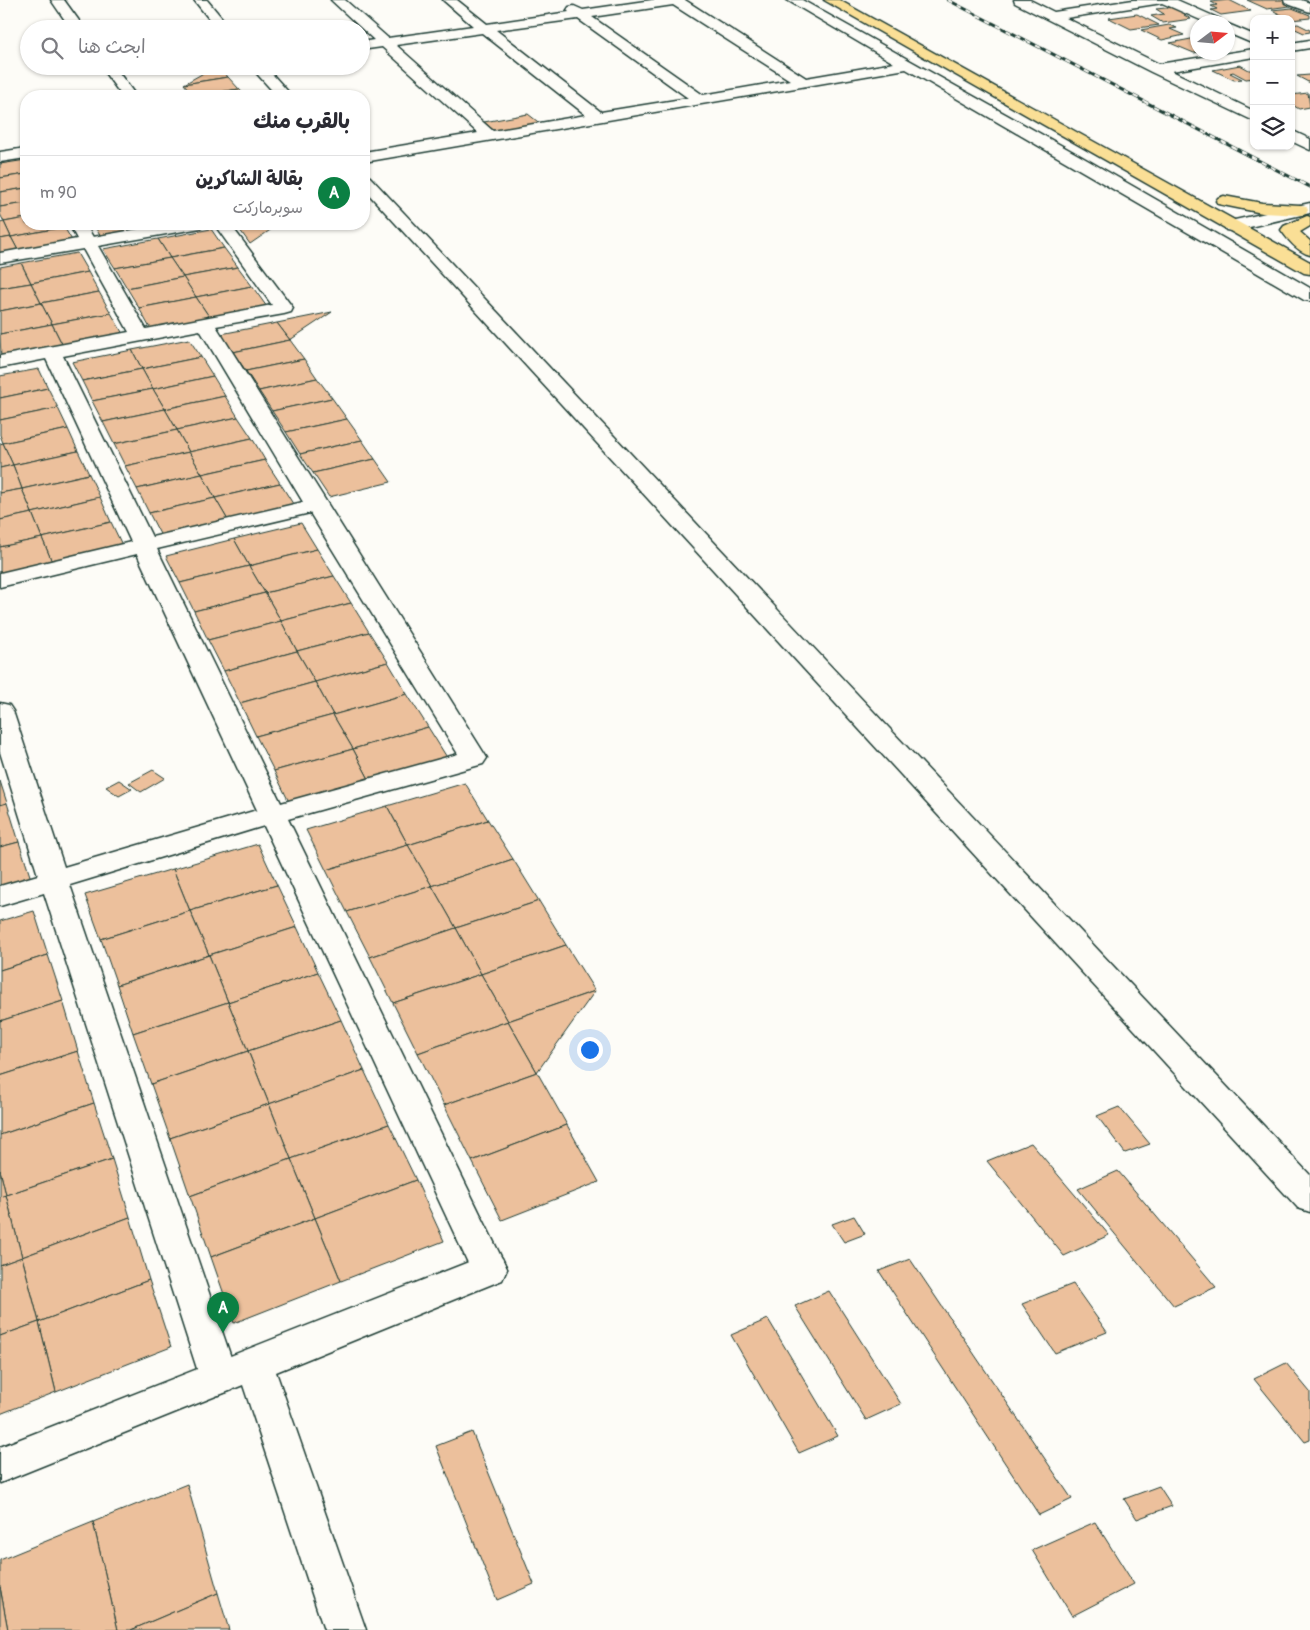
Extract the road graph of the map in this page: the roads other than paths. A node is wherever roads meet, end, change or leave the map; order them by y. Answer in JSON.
{"nodes":[{"id":1,"x":57,"y":0,"type":"edge"},
{"id":2,"x":200,"y":0,"type":"edge"},
{"id":3,"x":337,"y":0,"type":"edge"},
{"id":4,"x":449,"y":0,"type":"edge"},
{"id":5,"x":561,"y":0,"type":"edge"},
{"id":6,"x":674,"y":0,"type":"edge"},
{"id":7,"x":679,"y":0,"type":"edge"},
{"id":8,"x":793,"y":0,"type":"edge"},
{"id":9,"x":830,"y":0,"type":"edge"},
{"id":10,"x":858,"y":0,"type":"edge"},
{"id":11,"x":1020,"y":0,"type":"edge"},
{"id":12,"x":1159,"y":0,"type":"edge"},
{"id":13,"x":1166,"y":0,"type":"edge"},
{"id":14,"x":1290,"y":0,"type":"edge"},
{"id":15,"x":1310,"y":8,"type":"edge"},
{"id":16,"x":581,"y":15,"type":"junction"},
{"id":17,"x":1200,"y":15,"type":"edge"},
{"id":18,"x":1054,"y":16,"type":"junction"},
{"id":19,"x":71,"y":20,"type":"edge"},
{"id":20,"x":217,"y":20,"type":"edge"},
{"id":21,"x":359,"y":20,"type":"edge"},
{"id":22,"x":486,"y":29,"type":"junction"},
{"id":23,"x":370,"y":30,"type":"edge"},
{"id":24,"x":1235,"y":31,"type":"edge"},
{"id":25,"x":1250,"y":38,"type":"edge"},
{"id":26,"x":385,"y":43,"type":"junction"},
{"id":27,"x":1310,"y":44,"type":"edge"},
{"id":28,"x":370,"y":45,"type":"edge"},
{"id":29,"x":1295,"y":46,"type":"edge"},
{"id":30,"x":1250,"y":54,"type":"edge"},
{"id":31,"x":907,"y":65,"type":"junction"},
{"id":32,"x":1156,"y":69,"type":"junction"},
{"id":33,"x":988,"y":72,"type":"dead end"},
{"id":34,"x":113,"y":75,"type":"edge"},
{"id":35,"x":265,"y":75,"type":"edge"},
{"id":36,"x":804,"y":83,"type":"junction"},
{"id":37,"x":124,"y":90,"type":"edge"},
{"id":38,"x":279,"y":90,"type":"edge"},
{"id":39,"x":702,"y":101,"type":"junction"},
{"id":40,"x":1250,"y":115,"type":"edge"},
{"id":41,"x":599,"y":118,"type":"junction"},
{"id":42,"x":490,"y":136,"type":"junction"},
{"id":43,"x":20,"y":154,"type":"edge"},
{"id":44,"x":370,"y":156,"type":"edge"},
{"id":45,"x":0,"y":157,"type":"edge"},
{"id":46,"x":370,"y":186,"type":"edge"},
{"id":47,"x":1307,"y":215,"type":"edge"},
{"id":48,"x":1232,"y":226,"type":"joint"},
{"id":49,"x":1253,"y":228,"type":"junction"},
{"id":50,"x":80,"y":230,"type":"edge"},
{"id":51,"x":161,"y":230,"type":"edge"},
{"id":52,"x":226,"y":230,"type":"edge"},
{"id":53,"x":1274,"y":230,"type":"junction"},
{"id":54,"x":88,"y":243,"type":"junction"},
{"id":55,"x":1310,"y":251,"type":"edge"},
{"id":56,"x":0,"y":258,"type":"edge"},
{"id":57,"x":1310,"y":269,"type":"edge"},
{"id":58,"x":1310,"y":296,"type":"edge"},
{"id":59,"x":205,"y":323,"type":"junction"},
{"id":60,"x":140,"y":334,"type":"junction"},
{"id":61,"x":52,"y":352,"type":"junction"},
{"id":62,"x":0,"y":362,"type":"edge"},
{"id":63,"x":316,"y":505,"type":"junction"},
{"id":64,"x":145,"y":545,"type":"junction"},
{"id":65,"x":0,"y":580,"type":"edge"},
{"id":66,"x":0,"y":711,"type":"edge"},
{"id":67,"x":271,"y":815,"type":"junction"},
{"id":68,"x":54,"y":880,"type":"junction"},
{"id":69,"x":0,"y":896,"type":"edge"},
{"id":70,"x":1310,"y":1198,"type":"edge"},
{"id":71,"x":254,"y":1363,"type":"junction"},
{"id":72,"x":219,"y":1378,"type":"junction"},
{"id":73,"x":0,"y":1465,"type":"edge"},
{"id":74,"x":345,"y":1630,"type":"edge"}],
"edges":[{"from":1,"to":19,"type":"street"},
{"from":2,"to":20,"type":"street"},
{"from":3,"to":21,"type":"street"},
{"from":4,"to":22,"type":"street"},
{"from":5,"to":16,"type":"street"},
{"from":6,"to":7,"type":"street"},
{"from":6,"to":16,"type":"street"},
{"from":6,"to":36,"type":"street"},
{"from":8,"to":31,"type":"street"},
{"from":9,"to":48,"type":"main road"},
{"from":10,"to":33,"type":"main road"},
{"from":11,"to":18,"type":"street"},
{"from":12,"to":18,"type":"street"},
{"from":13,"to":17,"type":"street"},
{"from":14,"to":15,"type":"street"},
{"from":16,"to":22,"type":"street"},
{"from":16,"to":39,"type":"street"},
{"from":18,"to":32,"type":"street"},
{"from":22,"to":26,"type":"street"},
{"from":22,"to":41,"type":"street"},
{"from":23,"to":26,"type":"street"},
{"from":24,"to":25,"type":"street"},
{"from":26,"to":28,"type":"street"},
{"from":26,"to":42,"type":"street"},
{"from":27,"to":29,"type":"street"},
{"from":30,"to":32,"type":"street"},
{"from":31,"to":36,"type":"street"},
{"from":31,"to":58,"type":"street"},
{"from":32,"to":40,"type":"street"},
{"from":34,"to":37,"type":"street"},
{"from":35,"to":38,"type":"street"},
{"from":36,"to":39,"type":"street"},
{"from":39,"to":41,"type":"street"},
{"from":41,"to":42,"type":"street"},
{"from":42,"to":44,"type":"street"},
{"from":43,"to":45,"type":"street"},
{"from":46,"to":70,"type":"street"},
{"from":47,"to":49,"type":"street"},
{"from":47,"to":49,"type":"main road"},
{"from":47,"to":53,"type":"street"},
{"from":47,"to":55,"type":"main road"},
{"from":48,"to":49,"type":"street"},
{"from":49,"to":53,"type":"street"},
{"from":49,"to":57,"type":"main road"},
{"from":50,"to":54,"type":"street"},
{"from":51,"to":54,"type":"street"},
{"from":52,"to":59,"type":"street"},
{"from":53,"to":55,"type":"main road"},
{"from":54,"to":56,"type":"street"},
{"from":54,"to":60,"type":"street"},
{"from":59,"to":60,"type":"street"},
{"from":59,"to":63,"type":"street"},
{"from":60,"to":61,"type":"street"},
{"from":61,"to":62,"type":"street"},
{"from":61,"to":64,"type":"street"},
{"from":63,"to":64,"type":"street"},
{"from":63,"to":67,"type":"street"},
{"from":64,"to":65,"type":"street"},
{"from":64,"to":67,"type":"street"},
{"from":66,"to":68,"type":"street"},
{"from":67,"to":68,"type":"street"},
{"from":67,"to":71,"type":"street"},
{"from":68,"to":69,"type":"street"},
{"from":68,"to":72,"type":"street"},
{"from":71,"to":72,"type":"street"},
{"from":71,"to":74,"type":"street"},
{"from":72,"to":73,"type":"street"}]}
